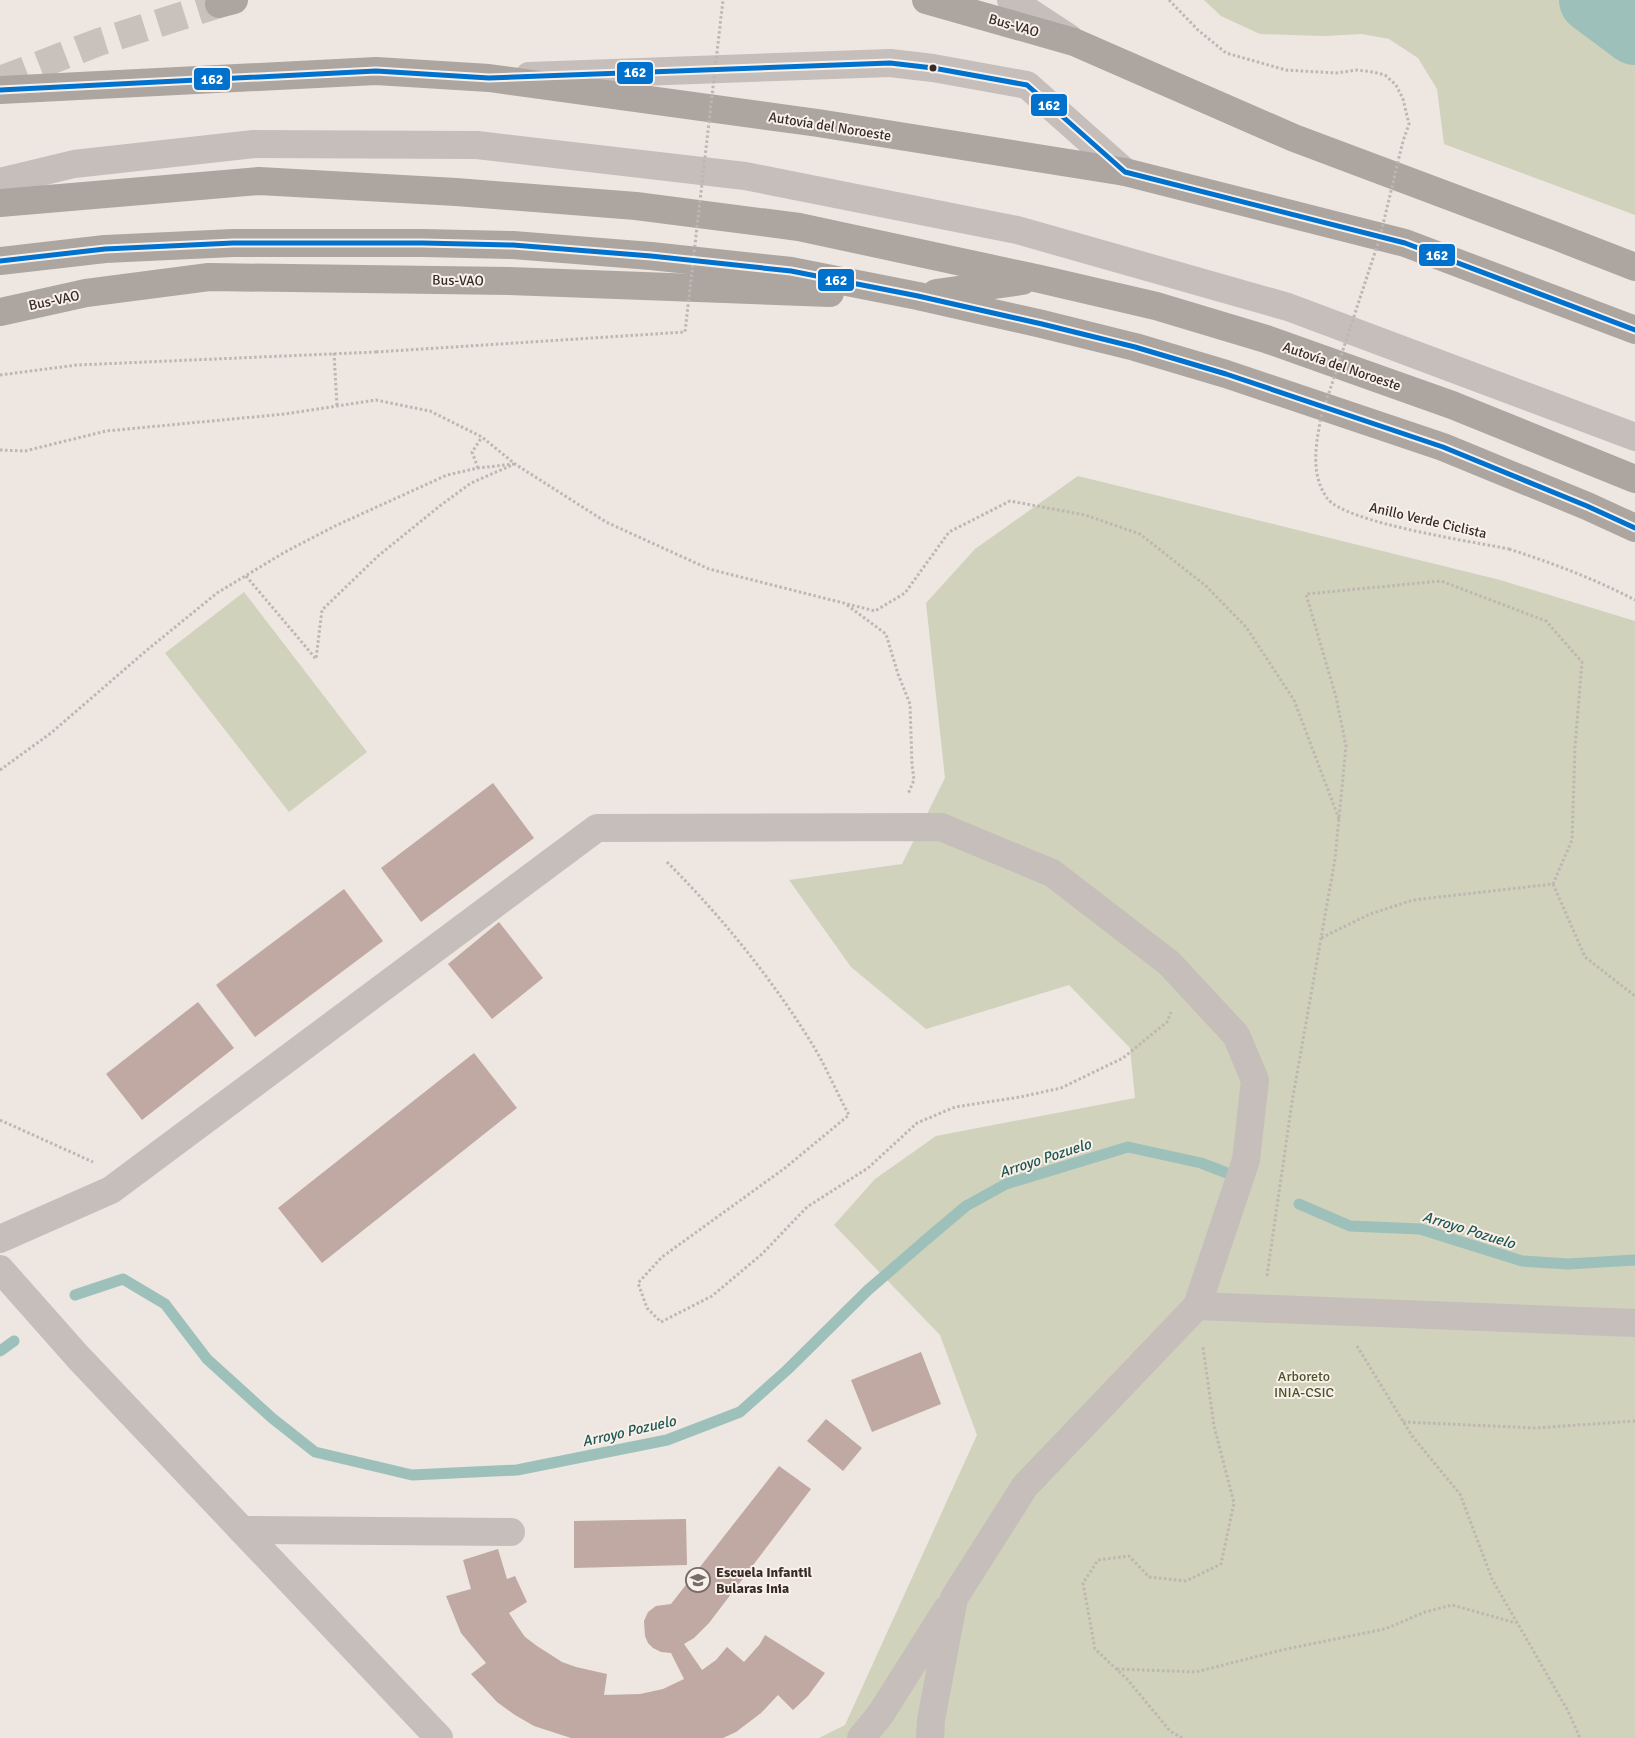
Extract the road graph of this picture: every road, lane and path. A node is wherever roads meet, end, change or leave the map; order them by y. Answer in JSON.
{"nodes":[{"id":1,"x":723,"y":0,"type":"edge"},
{"id":2,"x":926,"y":0,"type":"edge"},
{"id":3,"x":1011,"y":0,"type":"edge"},
{"id":4,"x":1169,"y":0,"type":"edge"},
{"id":5,"x":1074,"y":42,"type":"junction"},
{"id":6,"x":489,"y":78,"type":"junction"},
{"id":7,"x":0,"y":90,"type":"edge"},
{"id":8,"x":1125,"y":172,"type":"junction"},
{"id":9,"x":0,"y":182,"type":"edge"},
{"id":10,"x":0,"y":203,"type":"edge"},
{"id":11,"x":0,"y":261,"type":"edge"},
{"id":12,"x":1635,"y":267,"type":"edge"},
{"id":13,"x":1040,"y":279,"type":"junction"},
{"id":14,"x":918,"y":296,"type":"junction"},
{"id":15,"x":0,"y":312,"type":"edge"},
{"id":16,"x":1635,"y":330,"type":"edge"},
{"id":17,"x":334,"y":353,"type":"junction"},
{"id":18,"x":0,"y":375,"type":"edge"},
{"id":19,"x":337,"y":406,"type":"junction"},
{"id":20,"x":1630,"y":434,"type":"edge"},
{"id":21,"x":482,"y":437,"type":"junction"},
{"id":22,"x":0,"y":450,"type":"edge"},
{"id":23,"x":515,"y":464,"type":"junction"},
{"id":24,"x":478,"y":468,"type":"junction"},
{"id":25,"x":1635,"y":479,"type":"edge"},
{"id":26,"x":1635,"y":528,"type":"edge"},
{"id":27,"x":246,"y":576,"type":"junction"},
{"id":28,"x":1635,"y":600,"type":"edge"},
{"id":29,"x":845,"y":604,"type":"junction"},
{"id":30,"x":0,"y":770,"type":"edge"},
{"id":31,"x":1339,"y":819,"type":"junction"},
{"id":32,"x":896,"y":827,"type":"junction"},
{"id":33,"x":632,"y":828,"type":"junction"},
{"id":34,"x":1553,"y":884,"type":"junction"},
{"id":35,"x":1321,"y":938,"type":"junction"},
{"id":36,"x":1182,"y":976,"type":"junction"},
{"id":37,"x":1635,"y":996,"type":"edge"},
{"id":38,"x":0,"y":1120,"type":"edge"},
{"id":39,"x":129,"y":1177,"type":"junction"},
{"id":40,"x":0,"y":1239,"type":"edge"},
{"id":41,"x":0,"y":1269,"type":"edge"},
{"id":42,"x":1198,"y":1306,"type":"junction"},
{"id":43,"x":1263,"y":1309,"type":"junction"},
{"id":44,"x":1336,"y":1312,"type":"junction"},
{"id":45,"x":1635,"y":1324,"type":"edge"},
{"id":46,"x":1635,"y":1421,"type":"edge"},
{"id":47,"x":1403,"y":1422,"type":"junction"},
{"id":48,"x":242,"y":1530,"type":"junction"},
{"id":49,"x":511,"y":1532,"type":"dead end"},
{"id":50,"x":954,"y":1598,"type":"junction"},
{"id":51,"x":1517,"y":1623,"type":"junction"},
{"id":52,"x":1116,"y":1669,"type":"junction"},
{"id":53,"x":439,"y":1738,"type":"edge"},
{"id":54,"x":861,"y":1738,"type":"edge"},
{"id":55,"x":930,"y":1738,"type":"edge"},
{"id":56,"x":1182,"y":1738,"type":"edge"},
{"id":57,"x":1580,"y":1738,"type":"edge"}],
"edges":[{"from":1,"to":17,"type":"path","bridge":true},
{"from":2,"to":5,"type":"highway","name":"Bus-VAO"},
{"from":3,"to":5,"type":"street"},
{"from":4,"to":28,"type":"path","name":"Anillo Verde Ciclista","bridge":true},
{"from":5,"to":12,"type":"highway","name":"Bus-VAO"},
{"from":6,"to":7,"type":"highway","name":"Autovía del Noroeste"},
{"from":6,"to":8,"type":"highway","name":"Autovía del Noroeste"},
{"from":6,"to":8,"type":"street"},
{"from":8,"to":16,"type":"highway","name":"Autovía del Noroeste"},
{"from":9,"to":20,"type":"street"},
{"from":10,"to":13,"type":"highway","name":"Autovía del Noroeste"},
{"from":11,"to":14,"type":"highway","name":"Autovía del Noroeste"},
{"from":13,"to":14,"type":"highway","name":"Autovía del Noroeste"},
{"from":13,"to":25,"type":"highway","name":"Autovía del Noroeste"},
{"from":14,"to":15,"type":"highway","name":"Bus-VAO"},
{"from":14,"to":26,"type":"highway","name":"Autovía del Noroeste"},
{"from":17,"to":18,"type":"path"},
{"from":17,"to":19,"type":"path"},
{"from":19,"to":21,"type":"path"},
{"from":19,"to":22,"type":"path"},
{"from":21,"to":23,"type":"path"},
{"from":21,"to":24,"type":"path"},
{"from":23,"to":24,"type":"path"},
{"from":23,"to":27,"type":"path"},
{"from":23,"to":29,"type":"path"},
{"from":24,"to":27,"type":"path"},
{"from":27,"to":30,"type":"path"},
{"from":29,"to":31,"type":"path"},
{"from":29,"to":32,"type":"path"},
{"from":31,"to":34,"type":"path"},
{"from":31,"to":35,"type":"path"},
{"from":32,"to":33,"type":"street"},
{"from":32,"to":36,"type":"street"},
{"from":33,"to":36,"type":"path"},
{"from":33,"to":39,"type":"street"},
{"from":34,"to":35,"type":"path"},
{"from":34,"to":37,"type":"path"},
{"from":35,"to":43,"type":"path"},
{"from":36,"to":42,"type":"street"},
{"from":38,"to":39,"type":"path"},
{"from":39,"to":40,"type":"street"},
{"from":41,"to":48,"type":"street"},
{"from":42,"to":43,"type":"street"},
{"from":42,"to":50,"type":"street"},
{"from":42,"to":52,"type":"path"},
{"from":43,"to":44,"type":"street"},
{"from":44,"to":45,"type":"street"},
{"from":44,"to":47,"type":"path"},
{"from":46,"to":47,"type":"path"},
{"from":47,"to":51,"type":"path"},
{"from":48,"to":49,"type":"street"},
{"from":48,"to":53,"type":"street"},
{"from":50,"to":54,"type":"street"},
{"from":50,"to":55,"type":"street"},
{"from":51,"to":52,"type":"path"},
{"from":51,"to":57,"type":"path"},
{"from":52,"to":56,"type":"path"}]}
